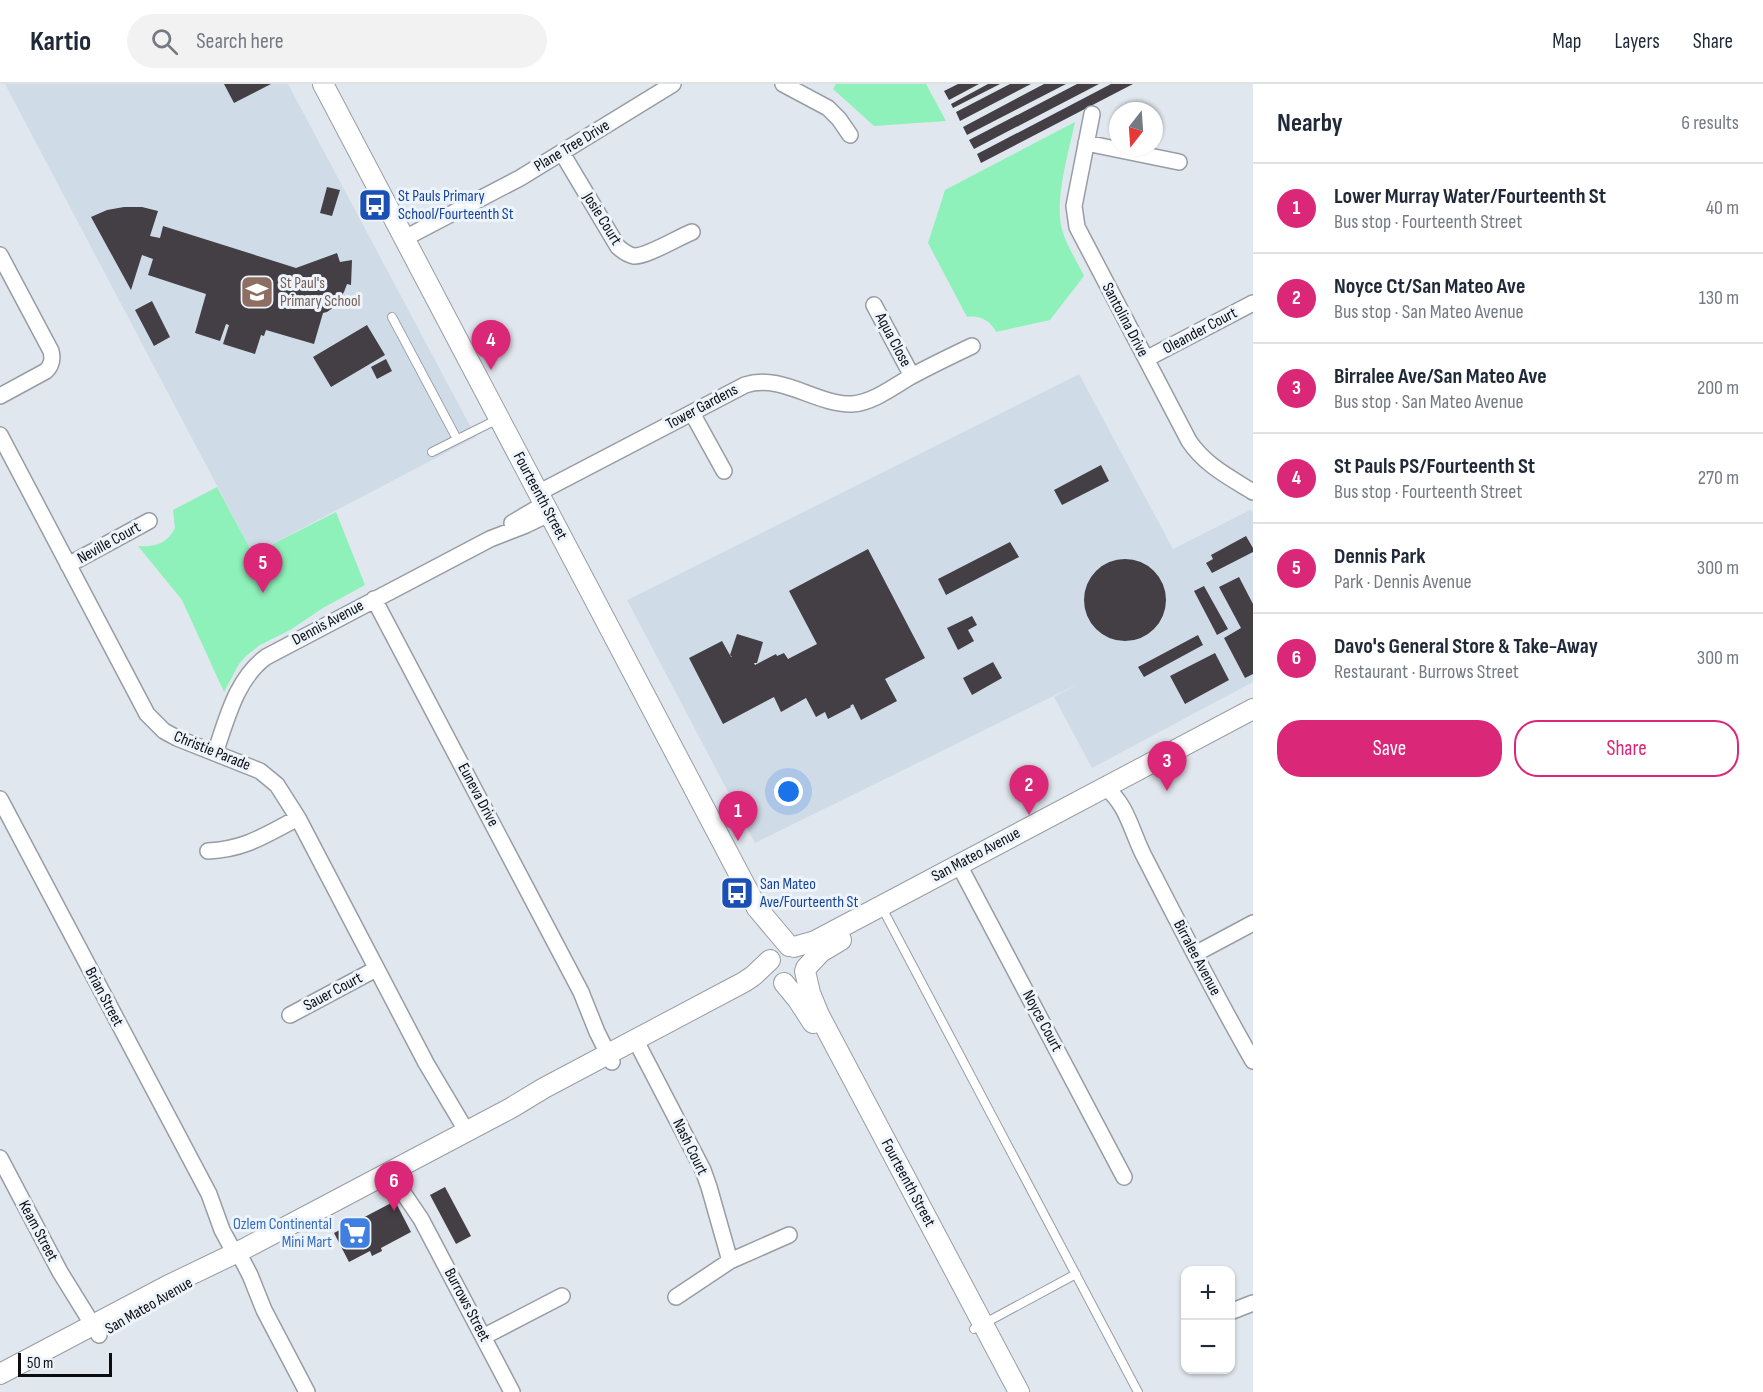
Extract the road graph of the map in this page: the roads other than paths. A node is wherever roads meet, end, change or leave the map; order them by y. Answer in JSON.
{"nodes":[{"id":1,"x":323,"y":84,"type":"edge"},
{"id":2,"x":673,"y":84,"type":"edge"},
{"id":3,"x":783,"y":84,"type":"edge"},
{"id":4,"x":1092,"y":114,"type":"dead end"},
{"id":5,"x":850,"y":135,"type":"dead end"},
{"id":6,"x":1086,"y":143,"type":"junction"},
{"id":7,"x":562,"y":153,"type":"junction"},
{"id":8,"x":1179,"y":162,"type":"dead end"},
{"id":9,"x":692,"y":232,"type":"dead end"},
{"id":10,"x":405,"y":238,"type":"junction"},
{"id":11,"x":0,"y":255,"type":"edge"},
{"id":12,"x":1253,"y":303,"type":"edge"},
{"id":13,"x":874,"y":305,"type":"dead end"},
{"id":14,"x":392,"y":317,"type":"dead end"},
{"id":15,"x":972,"y":346,"type":"dead end"},
{"id":16,"x":1146,"y":359,"type":"junction"},
{"id":17,"x":912,"y":376,"type":"junction"},
{"id":18,"x":0,"y":396,"type":"edge"},
{"id":19,"x":692,"y":413,"type":"junction"},
{"id":20,"x":500,"y":418,"type":"junction"},
{"id":21,"x":0,"y":435,"type":"edge"},
{"id":22,"x":458,"y":439,"type":"junction"},
{"id":23,"x":432,"y":452,"type":"dead end"},
{"id":24,"x":724,"y":471,"type":"dead end"},
{"id":25,"x":1253,"y":492,"type":"edge"},
{"id":26,"x":544,"y":504,"type":"junction"},
{"id":27,"x":149,"y":521,"type":"dead end"},
{"id":28,"x":68,"y":565,"type":"junction"},
{"id":29,"x":374,"y":599,"type":"junction"},
{"id":30,"x":1253,"y":709,"type":"edge"},
{"id":31,"x":1253,"y":722,"type":"edge"},
{"id":32,"x":215,"y":753,"type":"junction"},
{"id":33,"x":1109,"y":794,"type":"junction"},
{"id":34,"x":0,"y":799,"type":"edge"},
{"id":35,"x":298,"y":818,"type":"junction"},
{"id":36,"x":208,"y":851,"type":"dead end"},
{"id":37,"x":961,"y":870,"type":"junction"},
{"id":38,"x":757,"y":908,"type":"junction"},
{"id":39,"x":884,"y":911,"type":"junction"},
{"id":40,"x":1253,"y":923,"type":"edge"},
{"id":41,"x":791,"y":946,"type":"junction"},
{"id":42,"x":1195,"y":954,"type":"junction"},
{"id":43,"x":770,"y":958,"type":"junction"},
{"id":44,"x":376,"y":969,"type":"junction"},
{"id":45,"x":806,"y":970,"type":"junction"},
{"id":46,"x":782,"y":982,"type":"junction"},
{"id":47,"x":290,"y":1015,"type":"dead end"},
{"id":48,"x":637,"y":1043,"type":"junction"},
{"id":49,"x":615,"y":1055,"type":"junction"},
{"id":50,"x":1253,"y":1061,"type":"edge"},
{"id":51,"x":463,"y":1133,"type":"junction"},
{"id":52,"x":0,"y":1158,"type":"edge"},
{"id":53,"x":395,"y":1168,"type":"junction"},
{"id":54,"x":1124,"y":1177,"type":"dead end"},
{"id":55,"x":789,"y":1235,"type":"dead end"},
{"id":56,"x":237,"y":1253,"type":"junction"},
{"id":57,"x":730,"y":1261,"type":"junction"},
{"id":58,"x":1076,"y":1274,"type":"junction"},
{"id":59,"x":562,"y":1296,"type":"dead end"},
{"id":60,"x":676,"y":1297,"type":"dead end"},
{"id":61,"x":1253,"y":1303,"type":"edge"},
{"id":62,"x":1235,"y":1310,"type":"edge"},
{"id":63,"x":978,"y":1327,"type":"junction"},
{"id":64,"x":92,"y":1332,"type":"junction"},
{"id":65,"x":483,"y":1337,"type":"junction"},
{"id":66,"x":0,"y":1374,"type":"edge"},
{"id":67,"x":0,"y":1387,"type":"edge"},
{"id":68,"x":308,"y":1392,"type":"edge"},
{"id":69,"x":512,"y":1392,"type":"edge"},
{"id":70,"x":1007,"y":1392,"type":"edge"},
{"id":71,"x":1018,"y":1392,"type":"edge"},
{"id":72,"x":1138,"y":1392,"type":"edge"}],
"edges":[{"from":1,"to":10,"type":"street","name":"Fourteenth Street"},
{"from":2,"to":7,"type":"street","name":"Plane Tree Drive"},
{"from":3,"to":5,"type":"street"},
{"from":4,"to":6,"type":"street","name":"Santolina Drive"},
{"from":6,"to":8,"type":"street"},
{"from":6,"to":16,"type":"street","name":"Santolina Drive"},
{"from":7,"to":9,"type":"street","name":"Josie Court"},
{"from":7,"to":10,"type":"street","name":"Plane Tree Drive"},
{"from":10,"to":20,"type":"street","name":"Fourteenth Street"},
{"from":11,"to":18,"type":"street"},
{"from":12,"to":16,"type":"street","name":"Oleander Court"},
{"from":13,"to":17,"type":"street","name":"Aqua Close"},
{"from":14,"to":22,"type":"lane"},
{"from":15,"to":17,"type":"street","name":"Tower Gardens"},
{"from":16,"to":25,"type":"street","name":"Santolina Drive"},
{"from":17,"to":19,"type":"street","name":"Tower Gardens"},
{"from":19,"to":24,"type":"street"},
{"from":19,"to":26,"type":"street","name":"Tower Gardens"},
{"from":20,"to":22,"type":"lane"},
{"from":20,"to":26,"type":"street","name":"Fourteenth Street"},
{"from":21,"to":28,"type":"street","name":"Christie Parade"},
{"from":22,"to":23,"type":"lane"},
{"from":26,"to":29,"type":"street","name":"Dennis Avenue"},
{"from":26,"to":38,"type":"street","name":"Fourteenth Street"},
{"from":27,"to":28,"type":"street","name":"Neville Court"},
{"from":28,"to":32,"type":"street","name":"Christie Parade"},
{"from":29,"to":32,"type":"street","name":"Dennis Avenue"},
{"from":29,"to":49,"type":"street","name":"Euneva Drive"},
{"from":30,"to":33,"type":"street","name":"San Mateo Avenue"},
{"from":31,"to":33,"type":"street","name":"San Mateo Avenue"},
{"from":32,"to":35,"type":"street","name":"Christie Parade"},
{"from":33,"to":37,"type":"street","name":"San Mateo Avenue"},
{"from":33,"to":42,"type":"street","name":"Birralee Avenue"},
{"from":34,"to":56,"type":"street","name":"Brian Street"},
{"from":35,"to":36,"type":"street"},
{"from":35,"to":44,"type":"street","name":"Christie Parade"},
{"from":37,"to":39,"type":"street","name":"San Mateo Avenue"},
{"from":37,"to":54,"type":"street","name":"Noyce Court"},
{"from":38,"to":41,"type":"street","name":"Fourteenth Street"},
{"from":38,"to":43,"type":"street","name":"Fourteenth Street"},
{"from":39,"to":41,"type":"street","name":"San Mateo Avenue"},
{"from":39,"to":45,"type":"street","name":"San Mateo Avenue"},
{"from":39,"to":58,"type":"lane"},
{"from":40,"to":42,"type":"street"},
{"from":41,"to":43,"type":"street"},
{"from":41,"to":45,"type":"street"},
{"from":42,"to":50,"type":"street","name":"Birralee Avenue"},
{"from":43,"to":46,"type":"street"},
{"from":43,"to":48,"type":"street","name":"San Mateo Avenue"},
{"from":44,"to":47,"type":"street","name":"Sauer Court"},
{"from":44,"to":51,"type":"street","name":"Christie Parade"},
{"from":45,"to":46,"type":"street"},
{"from":45,"to":63,"type":"street","name":"Fourteenth Street"},
{"from":46,"to":48,"type":"street","name":"San Mateo Avenue"},
{"from":46,"to":63,"type":"street","name":"Fourteenth Street"},
{"from":48,"to":49,"type":"street","name":"San Mateo Avenue"},
{"from":48,"to":57,"type":"street","name":"Nash Court"},
{"from":49,"to":51,"type":"street","name":"San Mateo Avenue"},
{"from":51,"to":53,"type":"street","name":"San Mateo Avenue"},
{"from":52,"to":64,"type":"street","name":"Keam Street"},
{"from":53,"to":56,"type":"street","name":"San Mateo Avenue"},
{"from":53,"to":65,"type":"street","name":"Burrows Street"},
{"from":55,"to":57,"type":"street"},
{"from":56,"to":64,"type":"street","name":"San Mateo Avenue"},
{"from":56,"to":68,"type":"street","name":"Brian Street"},
{"from":57,"to":60,"type":"street"},
{"from":58,"to":63,"type":"lane"},
{"from":58,"to":72,"type":"lane"},
{"from":59,"to":65,"type":"street"},
{"from":61,"to":62,"type":"street"},
{"from":63,"to":70,"type":"street","name":"Fourteenth Street"},
{"from":63,"to":71,"type":"street","name":"Fourteenth Street"},
{"from":64,"to":66,"type":"street","name":"San Mateo Avenue"},
{"from":64,"to":67,"type":"street","name":"San Mateo Avenue"},
{"from":65,"to":69,"type":"street","name":"Burrows Street"}]}
